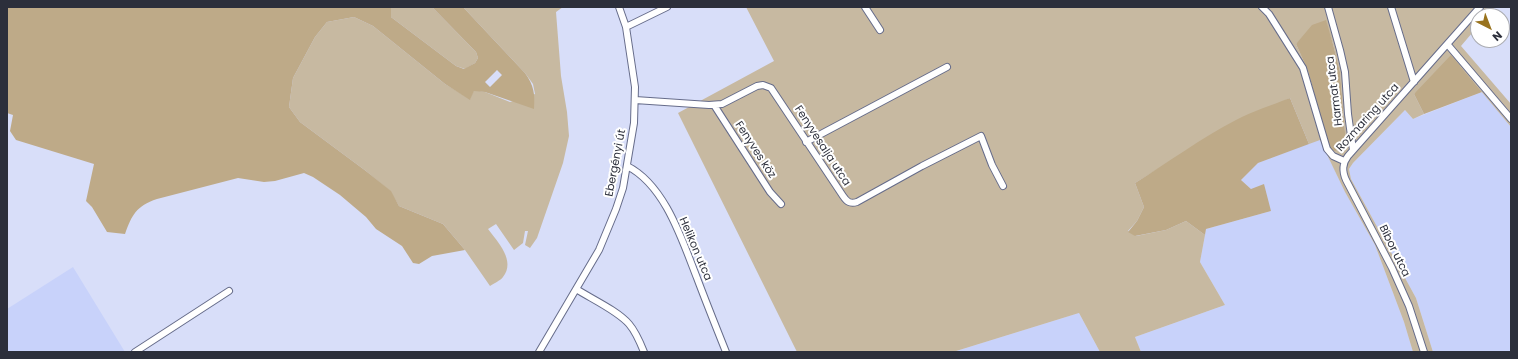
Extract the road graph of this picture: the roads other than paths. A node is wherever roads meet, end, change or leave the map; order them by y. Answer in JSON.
{"nodes":[{"id":1,"x":619,"y":7,"type":"edge"},
{"id":2,"x":667,"y":7,"type":"edge"},
{"id":3,"x":865,"y":7,"type":"edge"},
{"id":4,"x":1262,"y":7,"type":"edge"},
{"id":5,"x":1328,"y":7,"type":"edge"},
{"id":6,"x":1391,"y":7,"type":"edge"},
{"id":7,"x":1480,"y":7,"type":"edge"},
{"id":8,"x":626,"y":27,"type":"junction"},
{"id":9,"x":880,"y":30,"type":"dead end"},
{"id":10,"x":1448,"y":45,"type":"junction"},
{"id":11,"x":947,"y":67,"type":"dead end"},
{"id":12,"x":1414,"y":82,"type":"junction"},
{"id":13,"x":635,"y":100,"type":"junction"},
{"id":14,"x":714,"y":105,"type":"junction"},
{"id":15,"x":1511,"y":119,"type":"edge"},
{"id":16,"x":806,"y":142,"type":"junction"},
{"id":17,"x":1353,"y":150,"type":"junction"},
{"id":18,"x":1344,"y":162,"type":"junction"},
{"id":19,"x":627,"y":166,"type":"junction"},
{"id":20,"x":1003,"y":186,"type":"dead end"},
{"id":21,"x":781,"y":204,"type":"dead end"},
{"id":22,"x":576,"y":289,"type":"junction"},
{"id":23,"x":229,"y":291,"type":"dead end"},
{"id":24,"x":135,"y":352,"type":"edge"},
{"id":25,"x":539,"y":352,"type":"edge"},
{"id":26,"x":644,"y":352,"type":"edge"},
{"id":27,"x":726,"y":352,"type":"edge"},
{"id":28,"x":1424,"y":352,"type":"edge"}],
"edges":[{"from":1,"to":8,"type":"street","name":"Ebergényi út"},
{"from":2,"to":8,"type":"street"},
{"from":3,"to":9,"type":"street"},
{"from":4,"to":18,"type":"street","name":"Rozmaring utca"},
{"from":5,"to":17,"type":"street","name":"Harmat utca"},
{"from":6,"to":12,"type":"street"},
{"from":7,"to":10,"type":"street","name":"Rozmaring utca"},
{"from":8,"to":13,"type":"street","name":"Ebergényi út"},
{"from":10,"to":12,"type":"street","name":"Rozmaring utca"},
{"from":10,"to":15,"type":"street"},
{"from":11,"to":16,"type":"street"},
{"from":12,"to":17,"type":"street","name":"Rozmaring utca"},
{"from":13,"to":14,"type":"street","name":"Fenyvesalja utca"},
{"from":13,"to":19,"type":"street","name":"Ebergényi út"},
{"from":14,"to":16,"type":"street","name":"Fenyvesalja utca"},
{"from":14,"to":21,"type":"street","name":"Fenyves köz"},
{"from":16,"to":20,"type":"street","name":"Fenyvesalja utca"},
{"from":17,"to":18,"type":"street","name":"Rozmaring utca"},
{"from":18,"to":28,"type":"street","name":"Bíbor utca"},
{"from":19,"to":22,"type":"street","name":"Ebergényi út"},
{"from":19,"to":27,"type":"street","name":"Helikon utca"},
{"from":22,"to":25,"type":"street","name":"Ebergényi út"},
{"from":22,"to":26,"type":"street"},
{"from":23,"to":24,"type":"street"}]}
